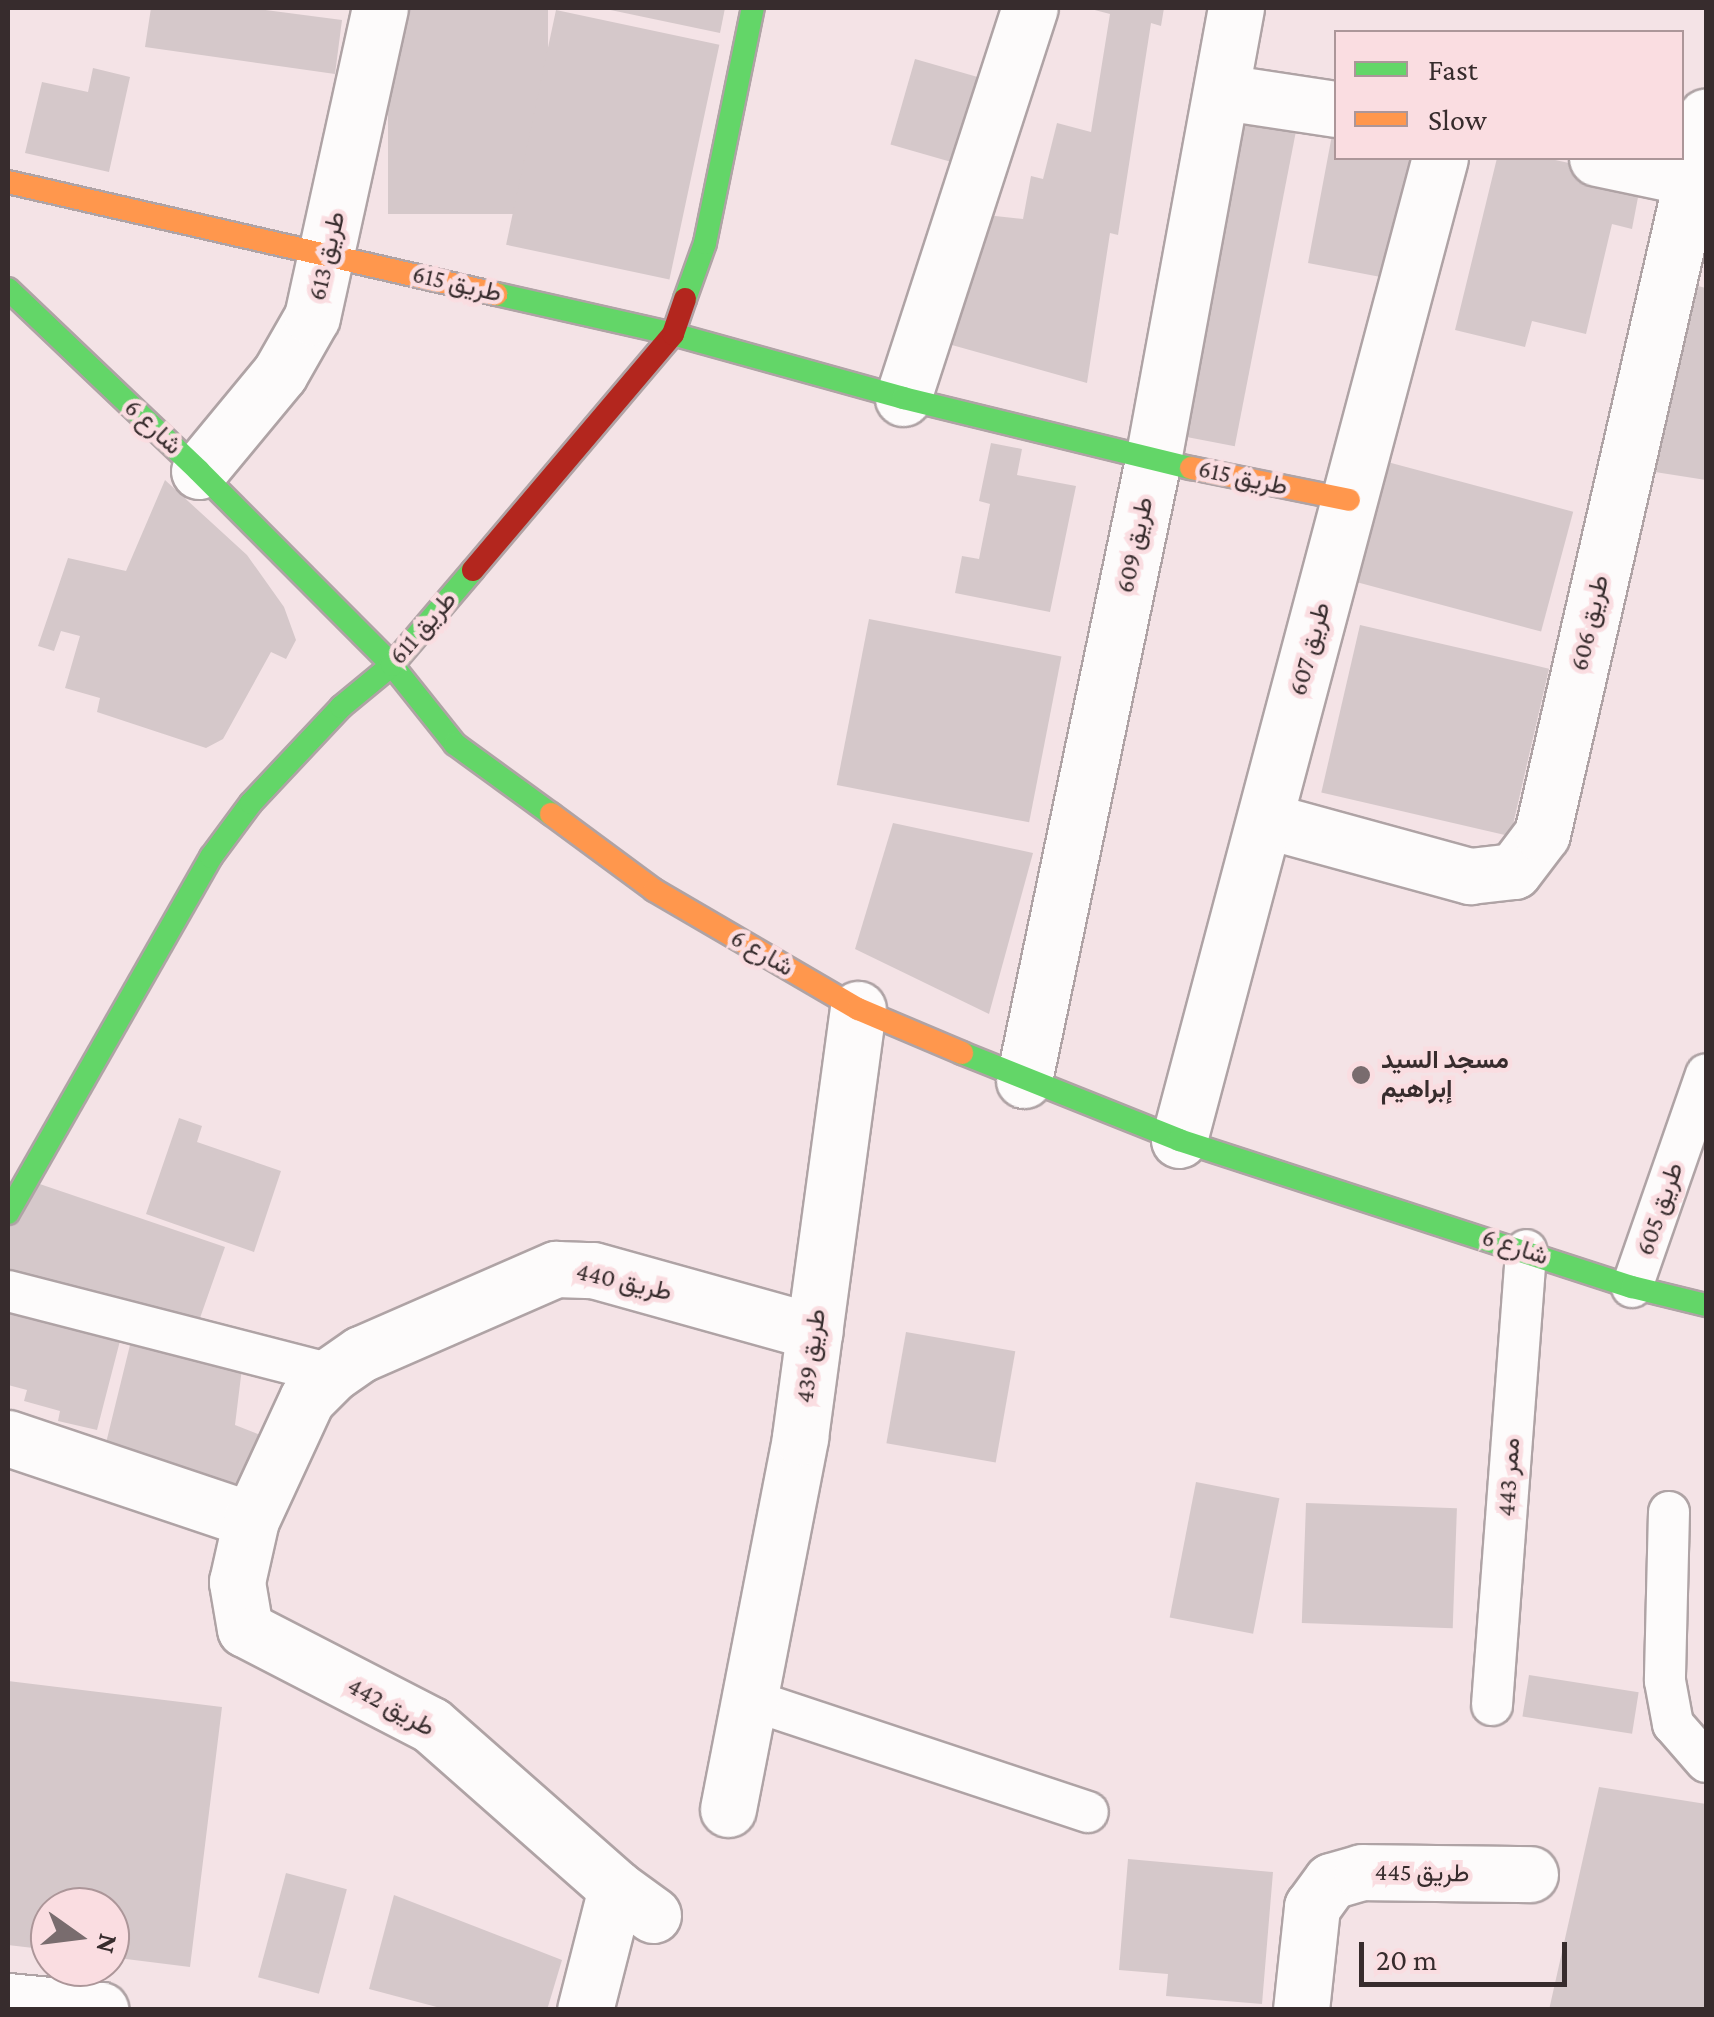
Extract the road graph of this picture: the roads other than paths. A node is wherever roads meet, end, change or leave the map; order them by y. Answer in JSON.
{"nodes":[{"id":1,"x":380,"y":8,"type":"edge"},
{"id":2,"x":753,"y":8,"type":"edge"},
{"id":3,"x":1030,"y":8,"type":"edge"},
{"id":4,"x":1236,"y":8,"type":"edge"},
{"id":5,"x":1223,"y":92,"type":"junction"},
{"id":6,"x":1334,"y":110,"type":"edge"},
{"id":7,"x":1706,"y":116,"type":"edge"},
{"id":8,"x":1439,"y":160,"type":"edge"},
{"id":9,"x":1606,"y":160,"type":"edge"},
{"id":10,"x":1692,"y":178,"type":"junction"},
{"id":11,"x":8,"y":182,"type":"edge"},
{"id":12,"x":1692,"y":242,"type":"edge"},
{"id":13,"x":328,"y":255,"type":"junction"},
{"id":14,"x":8,"y":289,"type":"edge"},
{"id":15,"x":673,"y":334,"type":"junction"},
{"id":16,"x":903,"y":398,"type":"junction"},
{"id":17,"x":1153,"y":460,"type":"junction"},
{"id":18,"x":199,"y":471,"type":"junction"},
{"id":19,"x":1349,"y":500,"type":"junction"},
{"id":20,"x":392,"y":666,"type":"junction"},
{"id":21,"x":1264,"y":820,"type":"junction"},
{"id":22,"x":858,"y":1009,"type":"junction"},
{"id":23,"x":1706,"y":1075,"type":"edge"},
{"id":24,"x":1024,"y":1080,"type":"junction"},
{"id":25,"x":1179,"y":1140,"type":"junction"},
{"id":26,"x":8,"y":1213,"type":"edge"},
{"id":27,"x":1526,"y":1250,"type":"junction"},
{"id":28,"x":1632,"y":1287,"type":"junction"},
{"id":29,"x":8,"y":1291,"type":"edge"},
{"id":30,"x":1706,"y":1305,"type":"edge"},
{"id":31,"x":815,"y":1332,"type":"junction"},
{"id":32,"x":332,"y":1374,"type":"junction"},
{"id":33,"x":8,"y":1438,"type":"edge"},
{"id":34,"x":1670,"y":1512,"type":"dead end"},
{"id":35,"x":251,"y":1520,"type":"junction"},
{"id":36,"x":748,"y":1699,"type":"junction"},
{"id":37,"x":1492,"y":1705,"type":"dead end"},
{"id":38,"x":1706,"y":1762,"type":"edge"},
{"id":39,"x":728,"y":1809,"type":"dead end"},
{"id":40,"x":1088,"y":1812,"type":"dead end"},
{"id":41,"x":1530,"y":1874,"type":"dead end"},
{"id":42,"x":8,"y":2001,"type":"edge"},
{"id":43,"x":101,"y":2010,"type":"edge"},
{"id":44,"x":585,"y":2010,"type":"edge"},
{"id":45,"x":1302,"y":2010,"type":"edge"}],
"edges":[{"from":1,"to":13,"type":"street","name":"طريق 613"},
{"from":2,"to":15,"type":"street","name":"طريق 611"},
{"from":3,"to":16,"type":"street"},
{"from":4,"to":5,"type":"street","name":"طريق 609"},
{"from":5,"to":6,"type":"street"},
{"from":5,"to":17,"type":"street","name":"طريق 609"},
{"from":7,"to":10,"type":"street","name":"طريق 606"},
{"from":8,"to":19,"type":"street","name":"طريق 607"},
{"from":9,"to":10,"type":"street"},
{"from":10,"to":12,"type":"street","name":"طريق 606"},
{"from":11,"to":13,"type":"street","name":"طريق 615"},
{"from":12,"to":21,"type":"street","name":"طريق 606"},
{"from":13,"to":15,"type":"street","name":"طريق 615"},
{"from":13,"to":18,"type":"street","name":"طريق 613"},
{"from":14,"to":18,"type":"street","name":"شارع 6"},
{"from":15,"to":16,"type":"street","name":"طريق 615"},
{"from":15,"to":20,"type":"street","name":"طريق 611"},
{"from":16,"to":17,"type":"street","name":"طريق 615"},
{"from":17,"to":19,"type":"street","name":"طريق 615"},
{"from":17,"to":24,"type":"street","name":"طريق 609"},
{"from":18,"to":20,"type":"street","name":"شارع 6"},
{"from":19,"to":21,"type":"street","name":"طريق 607"},
{"from":20,"to":22,"type":"street","name":"شارع 6"},
{"from":20,"to":26,"type":"street","name":"طريق 611"},
{"from":21,"to":25,"type":"street","name":"طريق 607"},
{"from":22,"to":24,"type":"street","name":"شارع 6"},
{"from":22,"to":31,"type":"street","name":"طريق 439"},
{"from":23,"to":28,"type":"lane","name":"طريق 605"},
{"from":24,"to":25,"type":"street","name":"شارع 6"},
{"from":25,"to":27,"type":"street","name":"شارع 6"},
{"from":27,"to":28,"type":"street","name":"شارع 6"},
{"from":27,"to":37,"type":"lane","name":"ممر 443"},
{"from":28,"to":30,"type":"street","name":"شارع 6"},
{"from":29,"to":32,"type":"lane"},
{"from":31,"to":32,"type":"street","name":"طريق 440"},
{"from":31,"to":36,"type":"street","name":"طريق 439"},
{"from":32,"to":35,"type":"street","name":"طريق 442"},
{"from":33,"to":35,"type":"street"},
{"from":34,"to":38,"type":"lane"},
{"from":35,"to":44,"type":"street","name":"طريق 442"},
{"from":36,"to":39,"type":"street","name":"طريق 439"},
{"from":36,"to":40,"type":"lane"},
{"from":41,"to":45,"type":"street","name":"طريق 445"},
{"from":42,"to":43,"type":"street"}]}
